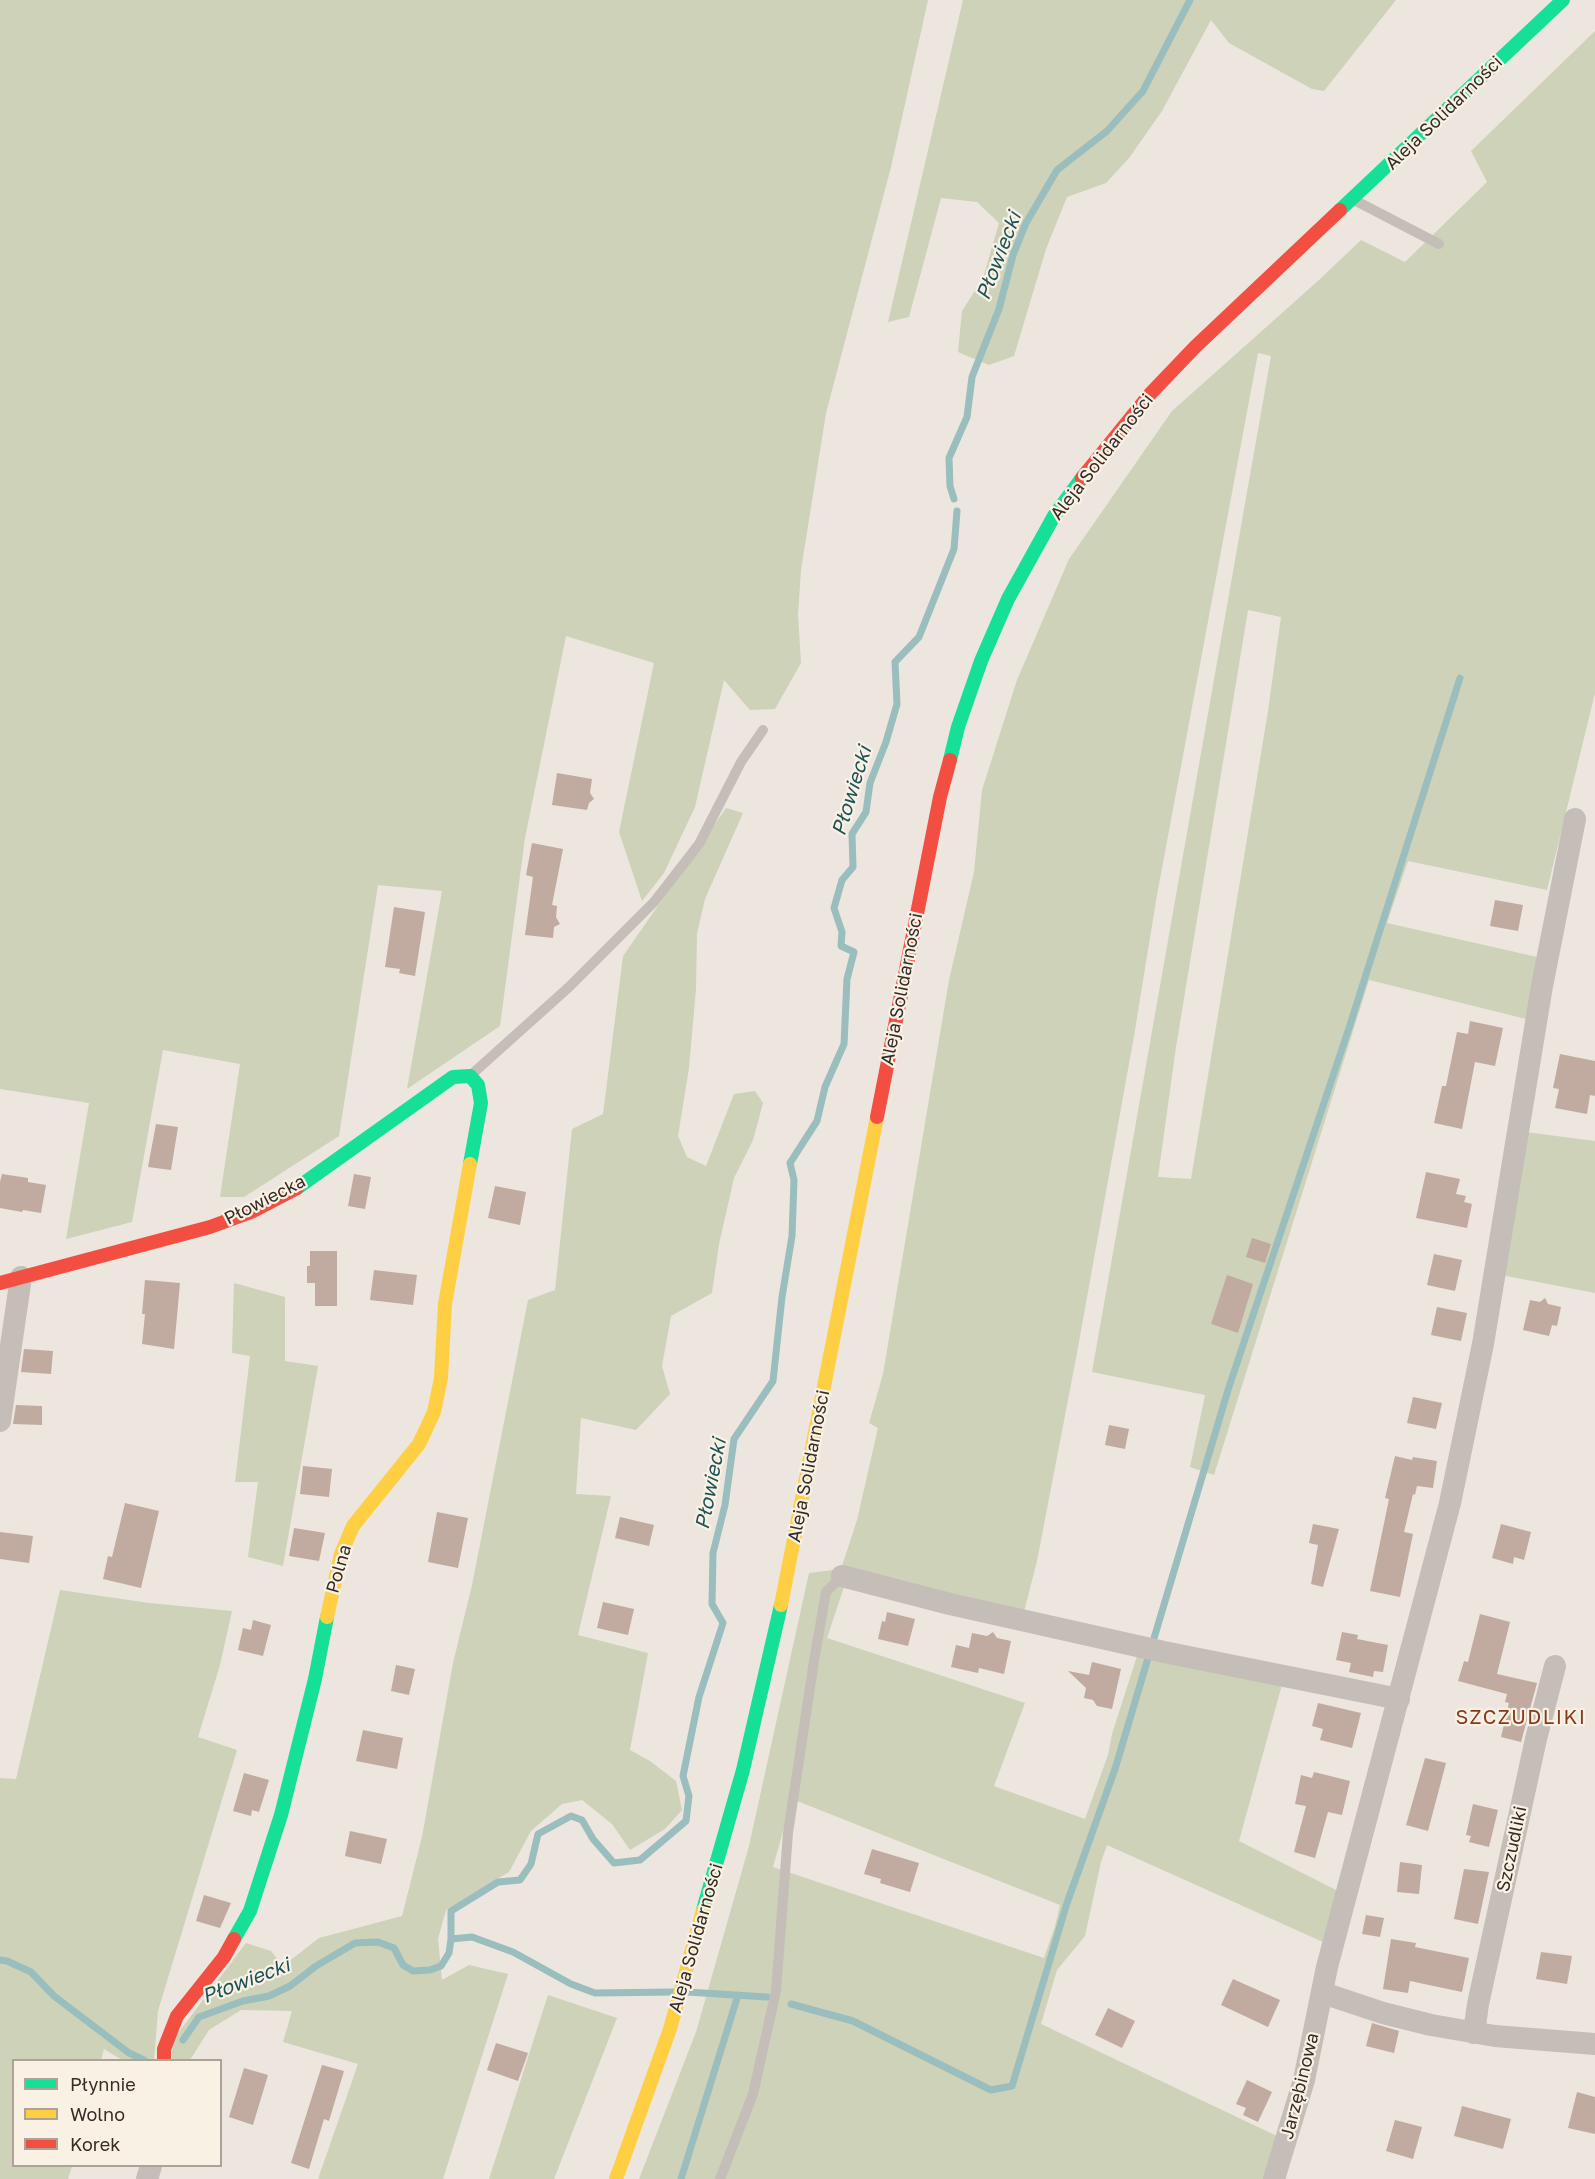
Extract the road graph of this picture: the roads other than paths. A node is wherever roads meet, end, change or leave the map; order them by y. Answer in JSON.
{"nodes":[{"id":1,"x":1563,"y":0,"type":"edge"},
{"id":2,"x":1353,"y":199,"type":"junction"},
{"id":3,"x":1439,"y":244,"type":"dead end"},
{"id":4,"x":763,"y":730,"type":"dead end"},
{"id":5,"x":1575,"y":819,"type":"dead end"},
{"id":6,"x":470,"y":1076,"type":"junction"},
{"id":7,"x":11,"y":1280,"type":"edge"},
{"id":8,"x":0,"y":1420,"type":"edge"},
{"id":9,"x":842,"y":1576,"type":"joint"},
{"id":10,"x":1555,"y":1666,"type":"dead end"},
{"id":11,"x":1400,"y":1699,"type":"junction"},
{"id":12,"x":1323,"y":1993,"type":"junction"},
{"id":13,"x":1474,"y":2032,"type":"junction"},
{"id":14,"x":1595,"y":2044,"type":"edge"},
{"id":15,"x":164,"y":2055,"type":"edge"},
{"id":16,"x":615,"y":2179,"type":"edge"},
{"id":17,"x":720,"y":2179,"type":"edge"},
{"id":18,"x":1274,"y":2179,"type":"edge"}],
"edges":[{"from":1,"to":2,"type":"main road","name":"Aleja Solidarności"},
{"from":2,"to":3,"type":"lane"},
{"from":2,"to":16,"type":"main road","name":"Aleja Solidarności"},
{"from":4,"to":6,"type":"lane"},
{"from":5,"to":11,"type":"street","name":"Jarzębinowa"},
{"from":6,"to":7,"type":"main road","name":"Płowiecka"},
{"from":6,"to":15,"type":"main road","name":"Polna"},
{"from":7,"to":8,"type":"street"},
{"from":9,"to":11,"type":"street"},
{"from":9,"to":17,"type":"lane"},
{"from":10,"to":13,"type":"street","name":"Szczudliki"},
{"from":11,"to":12,"type":"street","name":"Jarzębinowa"},
{"from":12,"to":13,"type":"street"},
{"from":12,"to":18,"type":"street","name":"Jarzębinowa"},
{"from":13,"to":14,"type":"street"}]}
